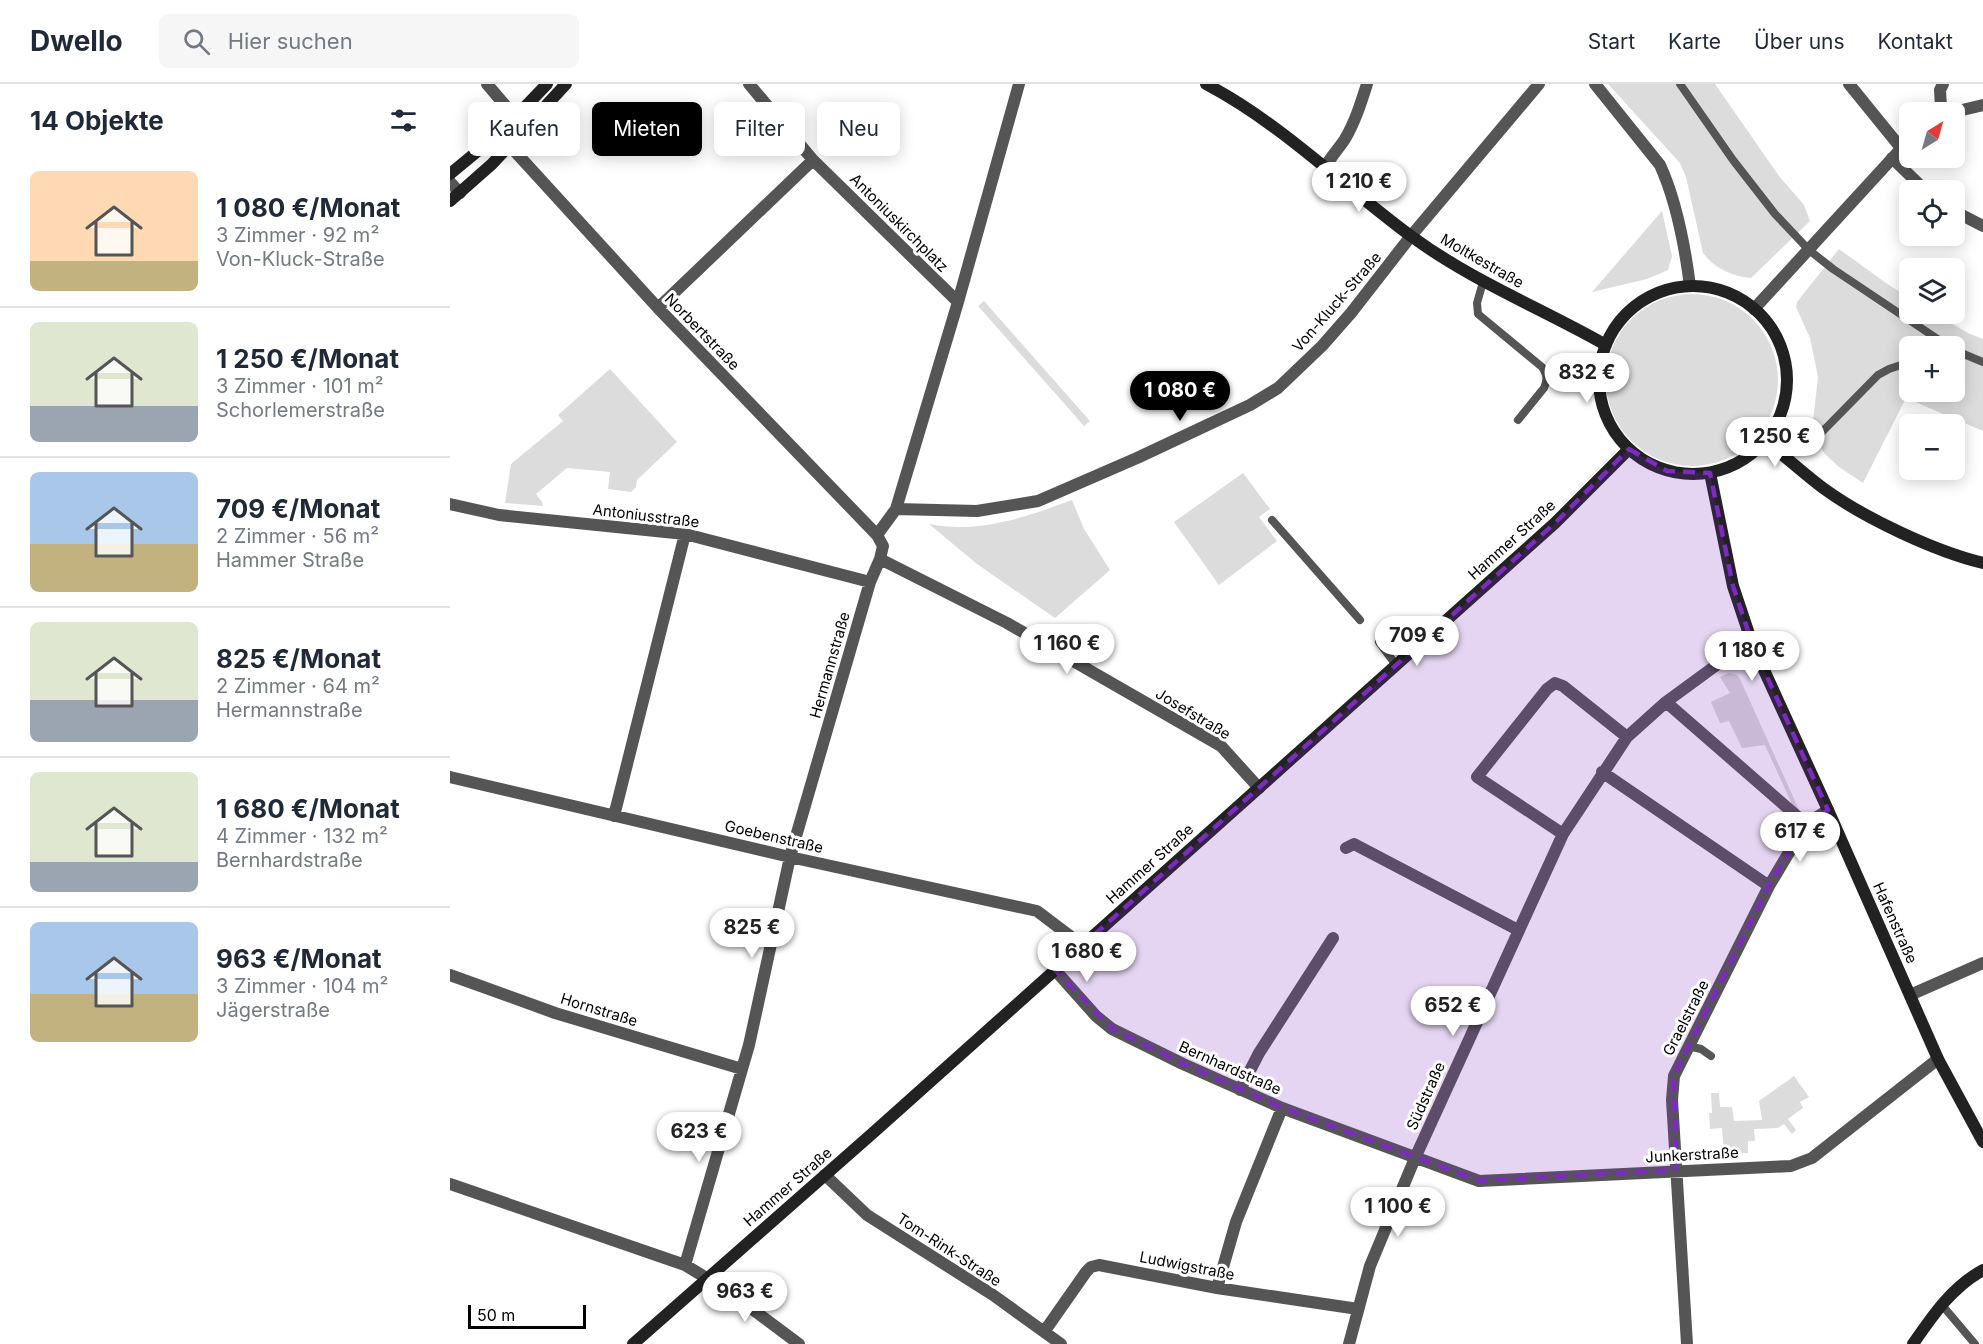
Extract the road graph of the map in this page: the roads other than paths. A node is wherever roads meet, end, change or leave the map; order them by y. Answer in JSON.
{"nodes":[{"id":1,"x":487,"y":84,"type":"edge"},
{"id":2,"x":547,"y":84,"type":"edge"},
{"id":3,"x":566,"y":84,"type":"edge"},
{"id":4,"x":749,"y":84,"type":"edge"},
{"id":5,"x":1019,"y":84,"type":"edge"},
{"id":6,"x":1206,"y":84,"type":"edge"},
{"id":7,"x":1367,"y":84,"type":"edge"},
{"id":8,"x":1539,"y":84,"type":"edge"},
{"id":9,"x":1595,"y":84,"type":"edge"},
{"id":10,"x":1680,"y":84,"type":"edge"},
{"id":11,"x":1849,"y":84,"type":"edge"},
{"id":12,"x":1943,"y":84,"type":"edge"},
{"id":13,"x":502,"y":102,"type":"edge"},
{"id":14,"x":530,"y":102,"type":"edge"},
{"id":15,"x":550,"y":102,"type":"edge"},
{"id":16,"x":1939,"y":102,"type":"edge"},
{"id":17,"x":1983,"y":105,"type":"edge"},
{"id":18,"x":1965,"y":109,"type":"edge"},
{"id":19,"x":1899,"y":137,"type":"edge"},
{"id":20,"x":1899,"y":150,"type":"edge"},
{"id":21,"x":471,"y":156,"type":"edge"},
{"id":22,"x":499,"y":156,"type":"edge"},
{"id":23,"x":519,"y":156,"type":"edge"},
{"id":24,"x":1892,"y":158,"type":"junction"},
{"id":25,"x":813,"y":160,"type":"junction"},
{"id":26,"x":1325,"y":167,"type":"junction"},
{"id":27,"x":450,"y":174,"type":"edge"},
{"id":28,"x":1914,"y":180,"type":"edge"},
{"id":29,"x":450,"y":182,"type":"edge"},
{"id":30,"x":455,"y":197,"type":"edge"},
{"id":31,"x":1965,"y":217,"type":"edge"},
{"id":32,"x":1983,"y":226,"type":"edge"},
{"id":33,"x":1411,"y":236,"type":"junction"},
{"id":34,"x":1809,"y":250,"type":"junction"},
{"id":35,"x":1483,"y":282,"type":"junction"},
{"id":36,"x":1690,"y":286,"type":"junction"},
{"id":37,"x":958,"y":302,"type":"junction"},
{"id":38,"x":658,"y":308,"type":"junction"},
{"id":39,"x":1754,"y":309,"type":"junction"},
{"id":40,"x":1933,"y":336,"type":"edge"},
{"id":41,"x":1606,"y":345,"type":"junction"},
{"id":42,"x":1965,"y":356,"type":"edge"},
{"id":43,"x":1983,"y":362,"type":"edge"},
{"id":44,"x":1899,"y":366,"type":"edge"},
{"id":45,"x":1518,"y":420,"type":"dead end"},
{"id":46,"x":1820,"y":434,"type":"dead end"},
{"id":47,"x":1765,"y":441,"type":"junction"},
{"id":48,"x":1629,"y":449,"type":"junction"},
{"id":49,"x":1710,"y":473,"type":"junction"},
{"id":50,"x":450,"y":504,"type":"edge"},
{"id":51,"x":896,"y":509,"type":"junction"},
{"id":52,"x":1272,"y":520,"type":"dead end"},
{"id":53,"x":685,"y":534,"type":"junction"},
{"id":54,"x":876,"y":535,"type":"junction"},
{"id":55,"x":880,"y":560,"type":"junction"},
{"id":56,"x":1981,"y":566,"type":"edge"},
{"id":57,"x":870,"y":582,"type":"junction"},
{"id":58,"x":1360,"y":620,"type":"dead end"},
{"id":59,"x":1379,"y":642,"type":"dead end"},
{"id":60,"x":1753,"y":646,"type":"junction"},
{"id":61,"x":1396,"y":665,"type":"junction"},
{"id":62,"x":1666,"y":702,"type":"junction"},
{"id":63,"x":1627,"y":737,"type":"junction"},
{"id":64,"x":1602,"y":772,"type":"junction"},
{"id":65,"x":450,"y":777,"type":"edge"},
{"id":66,"x":1259,"y":788,"type":"junction"},
{"id":67,"x":1828,"y":810,"type":"junction"},
{"id":68,"x":614,"y":816,"type":"junction"},
{"id":69,"x":1806,"y":824,"type":"junction"},
{"id":70,"x":1563,"y":834,"type":"junction"},
{"id":71,"x":1346,"y":848,"type":"dead end"},
{"id":72,"x":790,"y":857,"type":"junction"},
{"id":73,"x":1769,"y":886,"type":"junction"},
{"id":74,"x":1518,"y":930,"type":"junction"},
{"id":75,"x":1333,"y":938,"type":"dead end"},
{"id":76,"x":1080,"y":947,"type":"junction"},
{"id":77,"x":1983,"y":963,"type":"edge"},
{"id":78,"x":1055,"y":970,"type":"junction"},
{"id":79,"x":450,"y":975,"type":"edge"},
{"id":80,"x":1910,"y":995,"type":"junction"},
{"id":81,"x":1688,"y":1046,"type":"junction"},
{"id":82,"x":1711,"y":1056,"type":"dead end"},
{"id":83,"x":1938,"y":1059,"type":"junction"},
{"id":84,"x":742,"y":1069,"type":"junction"},
{"id":85,"x":1240,"y":1090,"type":"junction"},
{"id":86,"x":1282,"y":1108,"type":"junction"},
{"id":87,"x":1983,"y":1142,"type":"edge"},
{"id":88,"x":1415,"y":1158,"type":"junction"},
{"id":89,"x":1676,"y":1170,"type":"junction"},
{"id":90,"x":825,"y":1175,"type":"junction"},
{"id":91,"x":450,"y":1184,"type":"edge"},
{"id":92,"x":689,"y":1268,"type":"junction"},
{"id":93,"x":1983,"y":1270,"type":"edge"},
{"id":94,"x":707,"y":1278,"type":"junction"},
{"id":95,"x":1217,"y":1288,"type":"junction"},
{"id":96,"x":1942,"y":1305,"type":"junction"},
{"id":97,"x":1358,"y":1309,"type":"junction"},
{"id":98,"x":1044,"y":1332,"type":"junction"},
{"id":99,"x":633,"y":1344,"type":"edge"},
{"id":100,"x":799,"y":1344,"type":"edge"},
{"id":101,"x":1061,"y":1344,"type":"edge"},
{"id":102,"x":1349,"y":1344,"type":"edge"},
{"id":103,"x":1687,"y":1344,"type":"edge"},
{"id":104,"x":1913,"y":1344,"type":"edge"},
{"id":105,"x":1975,"y":1344,"type":"edge"}],
"edges":[{"from":1,"to":13,"type":"street"},
{"from":2,"to":14,"type":"main road"},
{"from":3,"to":15,"type":"main road"},
{"from":4,"to":25,"type":"street","name":"Antoniuskirchplatz"},
{"from":5,"to":37,"type":"street"},
{"from":6,"to":26,"type":"main road","name":"Moltkestraße"},
{"from":7,"to":26,"type":"street"},
{"from":8,"to":33,"type":"street","name":"Von-Kluck-Straße"},
{"from":9,"to":36,"type":"street"},
{"from":10,"to":34,"type":"lane"},
{"from":11,"to":19,"type":"street"},
{"from":12,"to":16,"type":"street"},
{"from":17,"to":18,"type":"street"},
{"from":20,"to":24,"type":"street"},
{"from":21,"to":27,"type":"main road"},
{"from":22,"to":30,"type":"main road"},
{"from":23,"to":38,"type":"street","name":"Norbertstraße"},
{"from":24,"to":28,"type":"street"},
{"from":24,"to":34,"type":"street"},
{"from":25,"to":37,"type":"street","name":"Antoniuskirchplatz"},
{"from":25,"to":38,"type":"street"},
{"from":26,"to":33,"type":"main road","name":"Moltkestraße"},
{"from":29,"to":30,"type":"street"},
{"from":31,"to":32,"type":"street"},
{"from":33,"to":35,"type":"main road","name":"Moltkestraße"},
{"from":33,"to":51,"type":"street","name":"Von-Kluck-Straße"},
{"from":34,"to":39,"type":"street"},
{"from":34,"to":40,"type":"lane"},
{"from":35,"to":41,"type":"main road","name":"Moltkestraße"},
{"from":35,"to":45,"type":"lane"},
{"from":36,"to":39,"type":"main road"},
{"from":36,"to":41,"type":"main road"},
{"from":37,"to":51,"type":"street"},
{"from":38,"to":54,"type":"street","name":"Norbertstraße"},
{"from":39,"to":47,"type":"main road"},
{"from":41,"to":48,"type":"main road"},
{"from":42,"to":43,"type":"lane"},
{"from":44,"to":46,"type":"lane"},
{"from":47,"to":49,"type":"main road"},
{"from":47,"to":56,"type":"main road"},
{"from":48,"to":49,"type":"main road"},
{"from":48,"to":61,"type":"main road","name":"Hammer Straße"},
{"from":49,"to":60,"type":"main road","name":"Hafenstraße"},
{"from":50,"to":53,"type":"street","name":"Antoniusstraße"},
{"from":51,"to":54,"type":"street"},
{"from":52,"to":58,"type":"lane"},
{"from":53,"to":57,"type":"street","name":"Antoniusstraße"},
{"from":53,"to":68,"type":"street"},
{"from":54,"to":55,"type":"street"},
{"from":55,"to":57,"type":"street","name":"Hermannstraße"},
{"from":55,"to":66,"type":"street","name":"Josefstraße"},
{"from":57,"to":72,"type":"street","name":"Hermannstraße"},
{"from":59,"to":61,"type":"lane"},
{"from":60,"to":62,"type":"street","name":"Südstraße"},
{"from":60,"to":67,"type":"main road","name":"Hafenstraße"},
{"from":61,"to":66,"type":"main road","name":"Hammer Straße"},
{"from":62,"to":63,"type":"street","name":"Südstraße"},
{"from":62,"to":69,"type":"street"},
{"from":63,"to":64,"type":"street","name":"Südstraße"},
{"from":63,"to":70,"type":"street"},
{"from":64,"to":70,"type":"street","name":"Südstraße"},
{"from":64,"to":73,"type":"street"},
{"from":65,"to":68,"type":"street","name":"Goebenstraße"},
{"from":66,"to":76,"type":"main road","name":"Hammer Straße"},
{"from":67,"to":69,"type":"street","name":"Graelstraße"},
{"from":67,"to":80,"type":"main road","name":"Hafenstraße"},
{"from":68,"to":72,"type":"street","name":"Goebenstraße"},
{"from":69,"to":73,"type":"street","name":"Graelstraße"},
{"from":70,"to":74,"type":"street","name":"Südstraße"},
{"from":71,"to":74,"type":"street"},
{"from":72,"to":76,"type":"street","name":"Goebenstraße"},
{"from":72,"to":84,"type":"street","name":"Hermannstraße"},
{"from":73,"to":81,"type":"street","name":"Graelstraße"},
{"from":74,"to":88,"type":"street","name":"Südstraße"},
{"from":75,"to":85,"type":"street"},
{"from":76,"to":78,"type":"main road","name":"Hammer Straße"},
{"from":77,"to":80,"type":"street"},
{"from":78,"to":85,"type":"street","name":"Bernhardstraße"},
{"from":78,"to":90,"type":"main road","name":"Hammer Straße"},
{"from":79,"to":84,"type":"street","name":"Hornstraße"},
{"from":80,"to":83,"type":"main road","name":"Hafenstraße"},
{"from":81,"to":82,"type":"lane"},
{"from":81,"to":89,"type":"street","name":"Graelstraße"},
{"from":83,"to":87,"type":"main road","name":"Hafenstraße"},
{"from":83,"to":89,"type":"street","name":"Junkerstraße"},
{"from":84,"to":92,"type":"street","name":"Hermannstraße"},
{"from":85,"to":86,"type":"street","name":"Bernhardstraße"},
{"from":86,"to":88,"type":"street","name":"Bernhardstraße"},
{"from":86,"to":95,"type":"street"},
{"from":88,"to":89,"type":"street","name":"Junkerstraße"},
{"from":88,"to":97,"type":"street","name":"Südstraße"},
{"from":89,"to":103,"type":"street","name":"Graelstraße"},
{"from":90,"to":94,"type":"main road","name":"Hammer Straße"},
{"from":90,"to":98,"type":"street","name":"Tom-Rink-Straße"},
{"from":91,"to":92,"type":"street"},
{"from":92,"to":94,"type":"street"},
{"from":93,"to":96,"type":"main road"},
{"from":94,"to":99,"type":"main road","name":"Hammer Straße"},
{"from":94,"to":100,"type":"street"},
{"from":95,"to":97,"type":"street","name":"Ludwigstraße"},
{"from":95,"to":98,"type":"street","name":"Ludwigstraße"},
{"from":96,"to":104,"type":"main road"},
{"from":96,"to":105,"type":"lane"},
{"from":97,"to":102,"type":"street","name":"Südstraße"},
{"from":98,"to":101,"type":"street","name":"Tom-Rink-Straße"}]}
